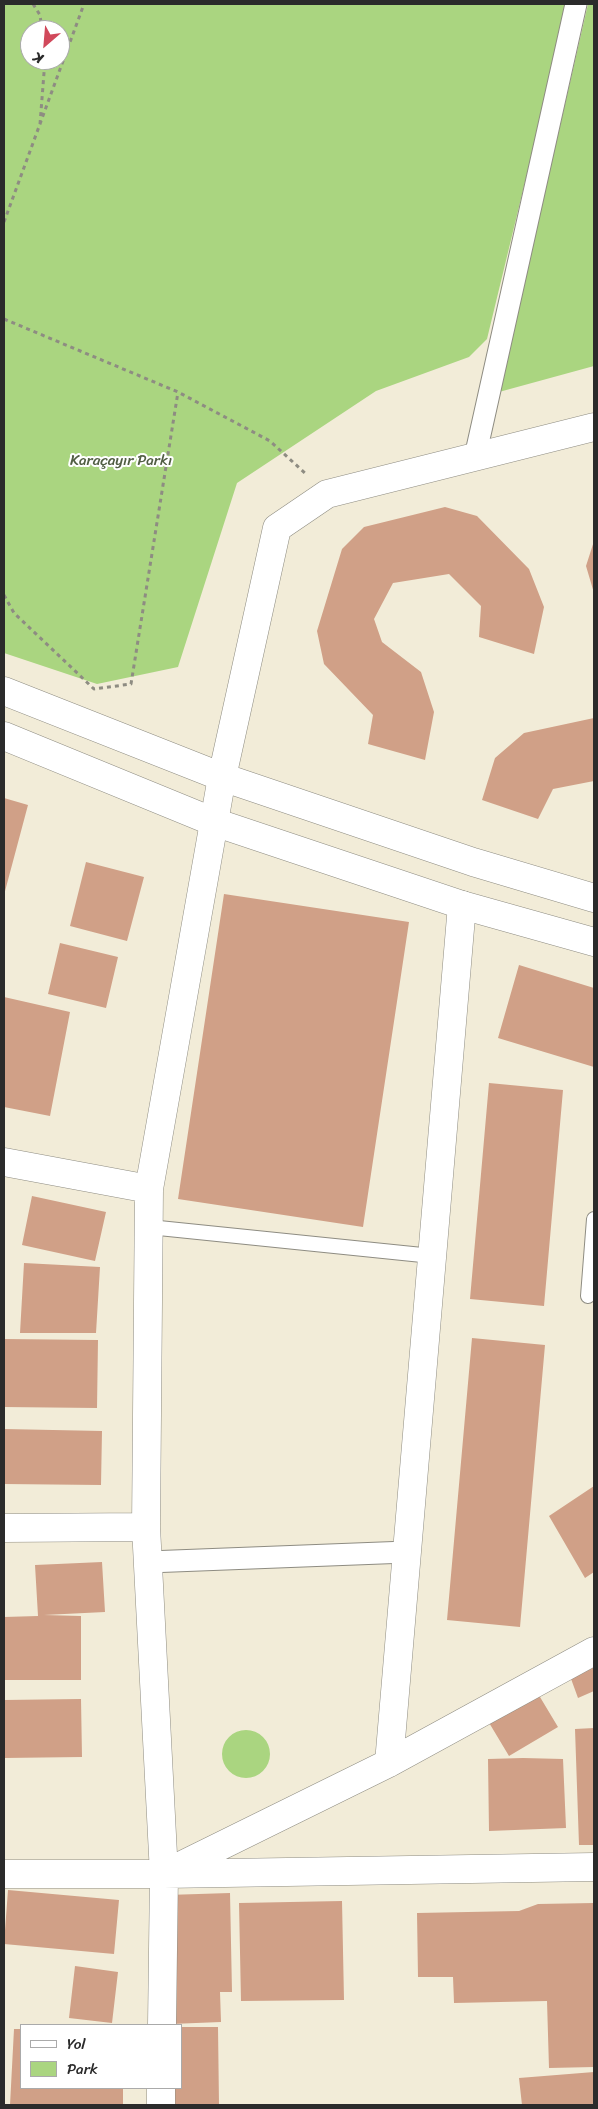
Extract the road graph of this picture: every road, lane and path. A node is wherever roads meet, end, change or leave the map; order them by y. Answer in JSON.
{"nodes":[{"id":1,"x":33,"y":4,"type":"edge"},
{"id":2,"x":84,"y":4,"type":"edge"},
{"id":3,"x":576,"y":4,"type":"edge"},
{"id":4,"x":41,"y":20,"type":"edge"},
{"id":5,"x":44,"y":70,"type":"edge"},
{"id":6,"x":40,"y":129,"type":"junction"},
{"id":7,"x":4,"y":222,"type":"edge"},
{"id":8,"x":4,"y":319,"type":"edge"},
{"id":9,"x":178,"y":392,"type":"junction"},
{"id":10,"x":594,"y":427,"type":"edge"},
{"id":11,"x":475,"y":457,"type":"junction"},
{"id":12,"x":326,"y":494,"type":"junction"},
{"id":13,"x":4,"y":595,"type":"edge"},
{"id":14,"x":4,"y":691,"type":"edge"},
{"id":15,"x":4,"y":736,"type":"edge"},
{"id":16,"x":222,"y":777,"type":"junction"},
{"id":17,"x":214,"y":822,"type":"junction"},
{"id":18,"x":594,"y":898,"type":"edge"},
{"id":19,"x":462,"y":905,"type":"junction"},
{"id":20,"x":594,"y":942,"type":"edge"},
{"id":21,"x":4,"y":1162,"type":"edge"},
{"id":22,"x":149,"y":1189,"type":"junction"},
{"id":23,"x":594,"y":1219,"type":"edge"},
{"id":24,"x":149,"y":1227,"type":"junction"},
{"id":25,"x":432,"y":1256,"type":"junction"},
{"id":26,"x":588,"y":1296,"type":"dead end"},
{"id":27,"x":146,"y":1527,"type":"junction"},
{"id":28,"x":4,"y":1528,"type":"edge"},
{"id":29,"x":407,"y":1552,"type":"junction"},
{"id":30,"x":148,"y":1562,"type":"junction"},
{"id":31,"x":594,"y":1651,"type":"edge"},
{"id":32,"x":389,"y":1763,"type":"junction"},
{"id":33,"x":594,"y":1867,"type":"edge"},
{"id":34,"x":4,"y":1874,"type":"edge"},
{"id":35,"x":164,"y":1874,"type":"junction"},
{"id":36,"x":162,"y":2024,"type":"edge"},
{"id":37,"x":161,"y":2089,"type":"edge"},
{"id":38,"x":161,"y":2105,"type":"edge"}],
"edges":[{"from":1,"to":4,"type":"path"},
{"from":2,"to":6,"type":"path"},
{"from":3,"to":11,"type":"street"},
{"from":5,"to":6,"type":"path"},
{"from":6,"to":7,"type":"path"},
{"from":8,"to":9,"type":"path"},
{"from":9,"to":12,"type":"path"},
{"from":9,"to":13,"type":"path"},
{"from":10,"to":11,"type":"street"},
{"from":11,"to":12,"type":"street"},
{"from":12,"to":16,"type":"street"},
{"from":14,"to":16,"type":"street"},
{"from":15,"to":17,"type":"street"},
{"from":16,"to":17,"type":"street"},
{"from":16,"to":18,"type":"street"},
{"from":17,"to":19,"type":"street"},
{"from":17,"to":22,"type":"street"},
{"from":19,"to":20,"type":"street"},
{"from":19,"to":25,"type":"street"},
{"from":21,"to":22,"type":"street"},
{"from":22,"to":24,"type":"street"},
{"from":23,"to":26,"type":"lane"},
{"from":24,"to":25,"type":"lane"},
{"from":24,"to":27,"type":"street"},
{"from":25,"to":29,"type":"street"},
{"from":27,"to":28,"type":"street"},
{"from":27,"to":30,"type":"street"},
{"from":29,"to":30,"type":"street"},
{"from":29,"to":32,"type":"street"},
{"from":30,"to":35,"type":"street"},
{"from":31,"to":32,"type":"street"},
{"from":32,"to":35,"type":"street"},
{"from":33,"to":35,"type":"street"},
{"from":34,"to":35,"type":"street"},
{"from":35,"to":36,"type":"street"},
{"from":37,"to":38,"type":"street"}]}
